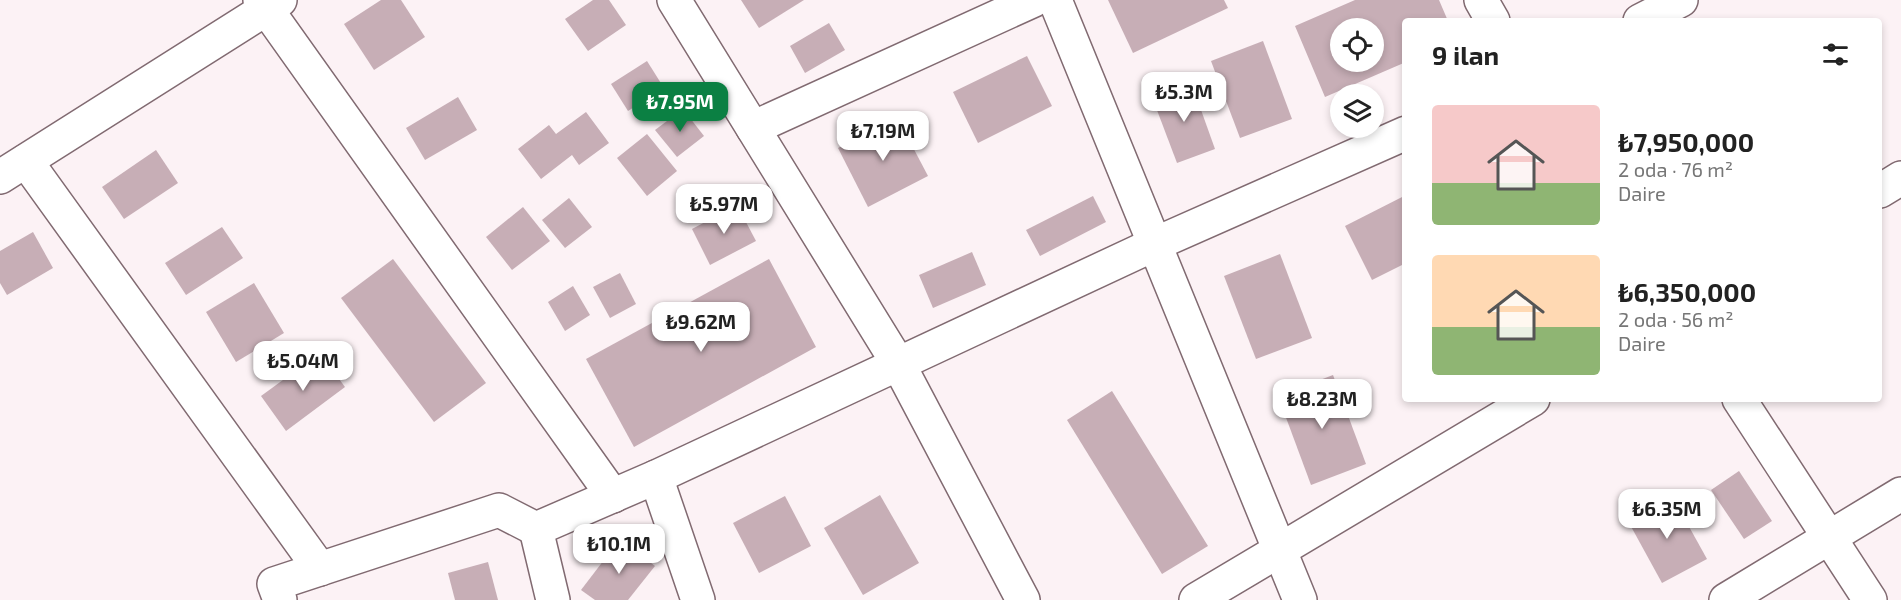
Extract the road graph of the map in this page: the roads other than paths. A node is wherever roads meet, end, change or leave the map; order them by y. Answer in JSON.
{"nodes":[{"id":1,"x":674,"y":0,"type":"edge"},
{"id":2,"x":1034,"y":0,"type":"edge"},
{"id":3,"x":1055,"y":0,"type":"edge"},
{"id":4,"x":1481,"y":0,"type":"edge"},
{"id":5,"x":1682,"y":0,"type":"edge"},
{"id":6,"x":269,"y":3,"type":"edge"},
{"id":7,"x":1491,"y":18,"type":"edge"},
{"id":8,"x":1646,"y":18,"type":"edge"},
{"id":9,"x":753,"y":128,"type":"junction"},
{"id":10,"x":1402,"y":134,"type":"edge"},
{"id":11,"x":13,"y":169,"type":"edge"},
{"id":12,"x":1901,"y":178,"type":"edge"},
{"id":13,"x":1882,"y":190,"type":"edge"},
{"id":14,"x":1155,"y":244,"type":"junction"},
{"id":15,"x":899,"y":365,"type":"junction"},
{"id":16,"x":1528,"y":402,"type":"edge"},
{"id":17,"x":1741,"y":402,"type":"edge"},
{"id":18,"x":656,"y":477,"type":"junction"},
{"id":19,"x":1901,"y":494,"type":"edge"},
{"id":20,"x":613,"y":496,"type":"junction"},
{"id":21,"x":536,"y":529,"type":"junction"},
{"id":22,"x":1829,"y":537,"type":"junction"},
{"id":23,"x":1280,"y":551,"type":"junction"},
{"id":24,"x":320,"y":569,"type":"junction"},
{"id":25,"x":280,"y":600,"type":"edge"},
{"id":26,"x":553,"y":600,"type":"edge"},
{"id":27,"x":698,"y":600,"type":"edge"},
{"id":28,"x":1023,"y":600,"type":"edge"},
{"id":29,"x":1196,"y":600,"type":"edge"},
{"id":30,"x":1300,"y":600,"type":"edge"},
{"id":31,"x":1726,"y":600,"type":"edge"},
{"id":32,"x":1870,"y":600,"type":"edge"}],
"edges":[{"from":1,"to":9,"type":"street"},
{"from":2,"to":9,"type":"street"},
{"from":3,"to":14,"type":"street"},
{"from":4,"to":7,"type":"street"},
{"from":5,"to":8,"type":"street"},
{"from":6,"to":11,"type":"street"},
{"from":6,"to":20,"type":"street"},
{"from":9,"to":15,"type":"street"},
{"from":10,"to":14,"type":"street"},
{"from":11,"to":24,"type":"street"},
{"from":12,"to":13,"type":"street"},
{"from":14,"to":15,"type":"street"},
{"from":14,"to":23,"type":"street"},
{"from":15,"to":18,"type":"street"},
{"from":15,"to":28,"type":"street"},
{"from":16,"to":23,"type":"street"},
{"from":17,"to":22,"type":"street"},
{"from":18,"to":20,"type":"street"},
{"from":18,"to":27,"type":"street"},
{"from":19,"to":22,"type":"street"},
{"from":20,"to":21,"type":"street"},
{"from":21,"to":24,"type":"street"},
{"from":21,"to":26,"type":"street"},
{"from":22,"to":31,"type":"street"},
{"from":22,"to":32,"type":"street"},
{"from":23,"to":29,"type":"street"},
{"from":23,"to":30,"type":"street"},
{"from":24,"to":25,"type":"street"}]}
